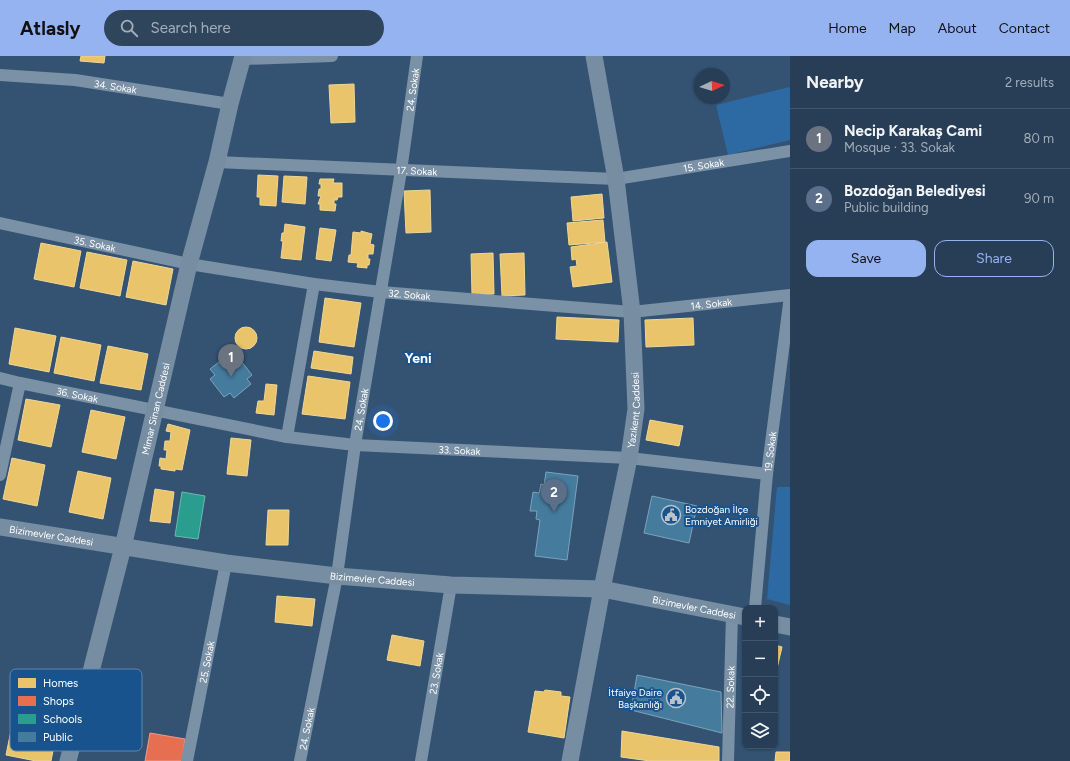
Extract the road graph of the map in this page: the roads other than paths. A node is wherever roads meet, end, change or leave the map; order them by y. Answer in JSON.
{"nodes":[{"id":1,"x":332,"y":56,"type":"edge"},
{"id":2,"x":417,"y":56,"type":"edge"},
{"id":3,"x":594,"y":56,"type":"edge"},
{"id":4,"x":243,"y":57,"type":"edge"},
{"id":5,"x":0,"y":74,"type":"edge"},
{"id":6,"x":230,"y":104,"type":"junction"},
{"id":7,"x":790,"y":151,"type":"edge"},
{"id":8,"x":217,"y":162,"type":"junction"},
{"id":9,"x":401,"y":171,"type":"junction"},
{"id":10,"x":616,"y":179,"type":"junction"},
{"id":11,"x":0,"y":223,"type":"edge"},
{"id":12,"x":189,"y":264,"type":"junction"},
{"id":13,"x":314,"y":284,"type":"junction"},
{"id":14,"x":381,"y":292,"type":"junction"},
{"id":15,"x":790,"y":296,"type":"edge"},
{"id":16,"x":632,"y":312,"type":"junction"},
{"id":17,"x":0,"y":378,"type":"edge"},
{"id":18,"x":20,"y":383,"type":"junction"},
{"id":19,"x":154,"y":411,"type":"junction"},
{"id":20,"x":287,"y":437,"type":"junction"},
{"id":21,"x":355,"y":445,"type":"junction"},
{"id":22,"x":629,"y":458,"type":"junction"},
{"id":23,"x":767,"y":474,"type":"junction"},
{"id":24,"x":0,"y":475,"type":"edge"},
{"id":25,"x":0,"y":527,"type":"edge"},
{"id":26,"x":123,"y":547,"type":"junction"},
{"id":27,"x":226,"y":563,"type":"junction"},
{"id":28,"x":337,"y":576,"type":"junction"},
{"id":29,"x":451,"y":585,"type":"junction"},
{"id":30,"x":602,"y":589,"type":"junction"},
{"id":31,"x":756,"y":605,"type":"edge"},
{"id":32,"x":739,"y":615,"type":"edge"},
{"id":33,"x":778,"y":625,"type":"edge"},
{"id":34,"x":790,"y":627,"type":"edge"},
{"id":35,"x":92,"y":669,"type":"edge"},
{"id":36,"x":71,"y":751,"type":"edge"},
{"id":37,"x":68,"y":761,"type":"edge"},
{"id":38,"x":187,"y":761,"type":"edge"},
{"id":39,"x":300,"y":761,"type":"edge"},
{"id":40,"x":420,"y":761,"type":"edge"},
{"id":41,"x":570,"y":761,"type":"edge"},
{"id":42,"x":728,"y":761,"type":"edge"}],
"edges":[{"from":1,"to":4,"type":"street"},
{"from":2,"to":9,"type":"street","name":"24. Sokak"},
{"from":3,"to":10,"type":"street","name":"Yazıkent Caddesi"},
{"from":4,"to":6,"type":"street","name":"Mimar Sinan Caddesi"},
{"from":5,"to":6,"type":"street","name":"34. Sokak"},
{"from":6,"to":8,"type":"street","name":"Mimar Sinan Caddesi"},
{"from":7,"to":10,"type":"street","name":"15. Sokak"},
{"from":8,"to":9,"type":"street","name":"17. Sokak"},
{"from":8,"to":12,"type":"street","name":"Mimar Sinan Caddesi"},
{"from":9,"to":10,"type":"street","name":"17. Sokak"},
{"from":9,"to":14,"type":"street","name":"24. Sokak"},
{"from":10,"to":16,"type":"street","name":"Yazıkent Caddesi"},
{"from":11,"to":12,"type":"street","name":"35. Sokak"},
{"from":12,"to":13,"type":"street","name":"32. Sokak"},
{"from":12,"to":19,"type":"street","name":"Mimar Sinan Caddesi"},
{"from":13,"to":14,"type":"street","name":"32. Sokak"},
{"from":13,"to":20,"type":"street"},
{"from":14,"to":16,"type":"street","name":"32. Sokak"},
{"from":14,"to":21,"type":"street","name":"24. Sokak"},
{"from":15,"to":16,"type":"street","name":"14. Sokak"},
{"from":15,"to":23,"type":"street","name":"19. Sokak"},
{"from":16,"to":22,"type":"street","name":"Yazıkent Caddesi"},
{"from":17,"to":18,"type":"street","name":"36. Sokak"},
{"from":18,"to":19,"type":"street","name":"36. Sokak"},
{"from":18,"to":24,"type":"street"},
{"from":19,"to":20,"type":"street","name":"33. Sokak"},
{"from":19,"to":26,"type":"street","name":"Mimar Sinan Caddesi"},
{"from":20,"to":21,"type":"street","name":"33. Sokak"},
{"from":21,"to":22,"type":"street","name":"33. Sokak"},
{"from":21,"to":28,"type":"street","name":"24. Sokak"},
{"from":22,"to":23,"type":"street","name":"33. Sokak"},
{"from":22,"to":30,"type":"street","name":"Yazıkent Caddesi"},
{"from":23,"to":31,"type":"street","name":"19. Sokak"},
{"from":25,"to":26,"type":"street","name":"Bizimevler Caddesi"},
{"from":26,"to":27,"type":"street","name":"Bizimevler Caddesi"},
{"from":26,"to":35,"type":"street","name":"Mimar Sinan Caddesi"},
{"from":27,"to":28,"type":"street","name":"Bizimevler Caddesi"},
{"from":27,"to":38,"type":"street","name":"25. Sokak"},
{"from":28,"to":29,"type":"street","name":"Bizimevler Caddesi"},
{"from":28,"to":39,"type":"street","name":"24. Sokak"},
{"from":29,"to":30,"type":"street","name":"Bizimevler Caddesi"},
{"from":29,"to":40,"type":"street","name":"23. Sokak"},
{"from":30,"to":32,"type":"street","name":"Bizimevler Caddesi"},
{"from":30,"to":41,"type":"street","name":"Yazıkent Caddesi"},
{"from":32,"to":42,"type":"street","name":"22. Sokak"},
{"from":33,"to":34,"type":"street"},
{"from":36,"to":37,"type":"street","name":"Mimar Sinan Caddesi"}]}
